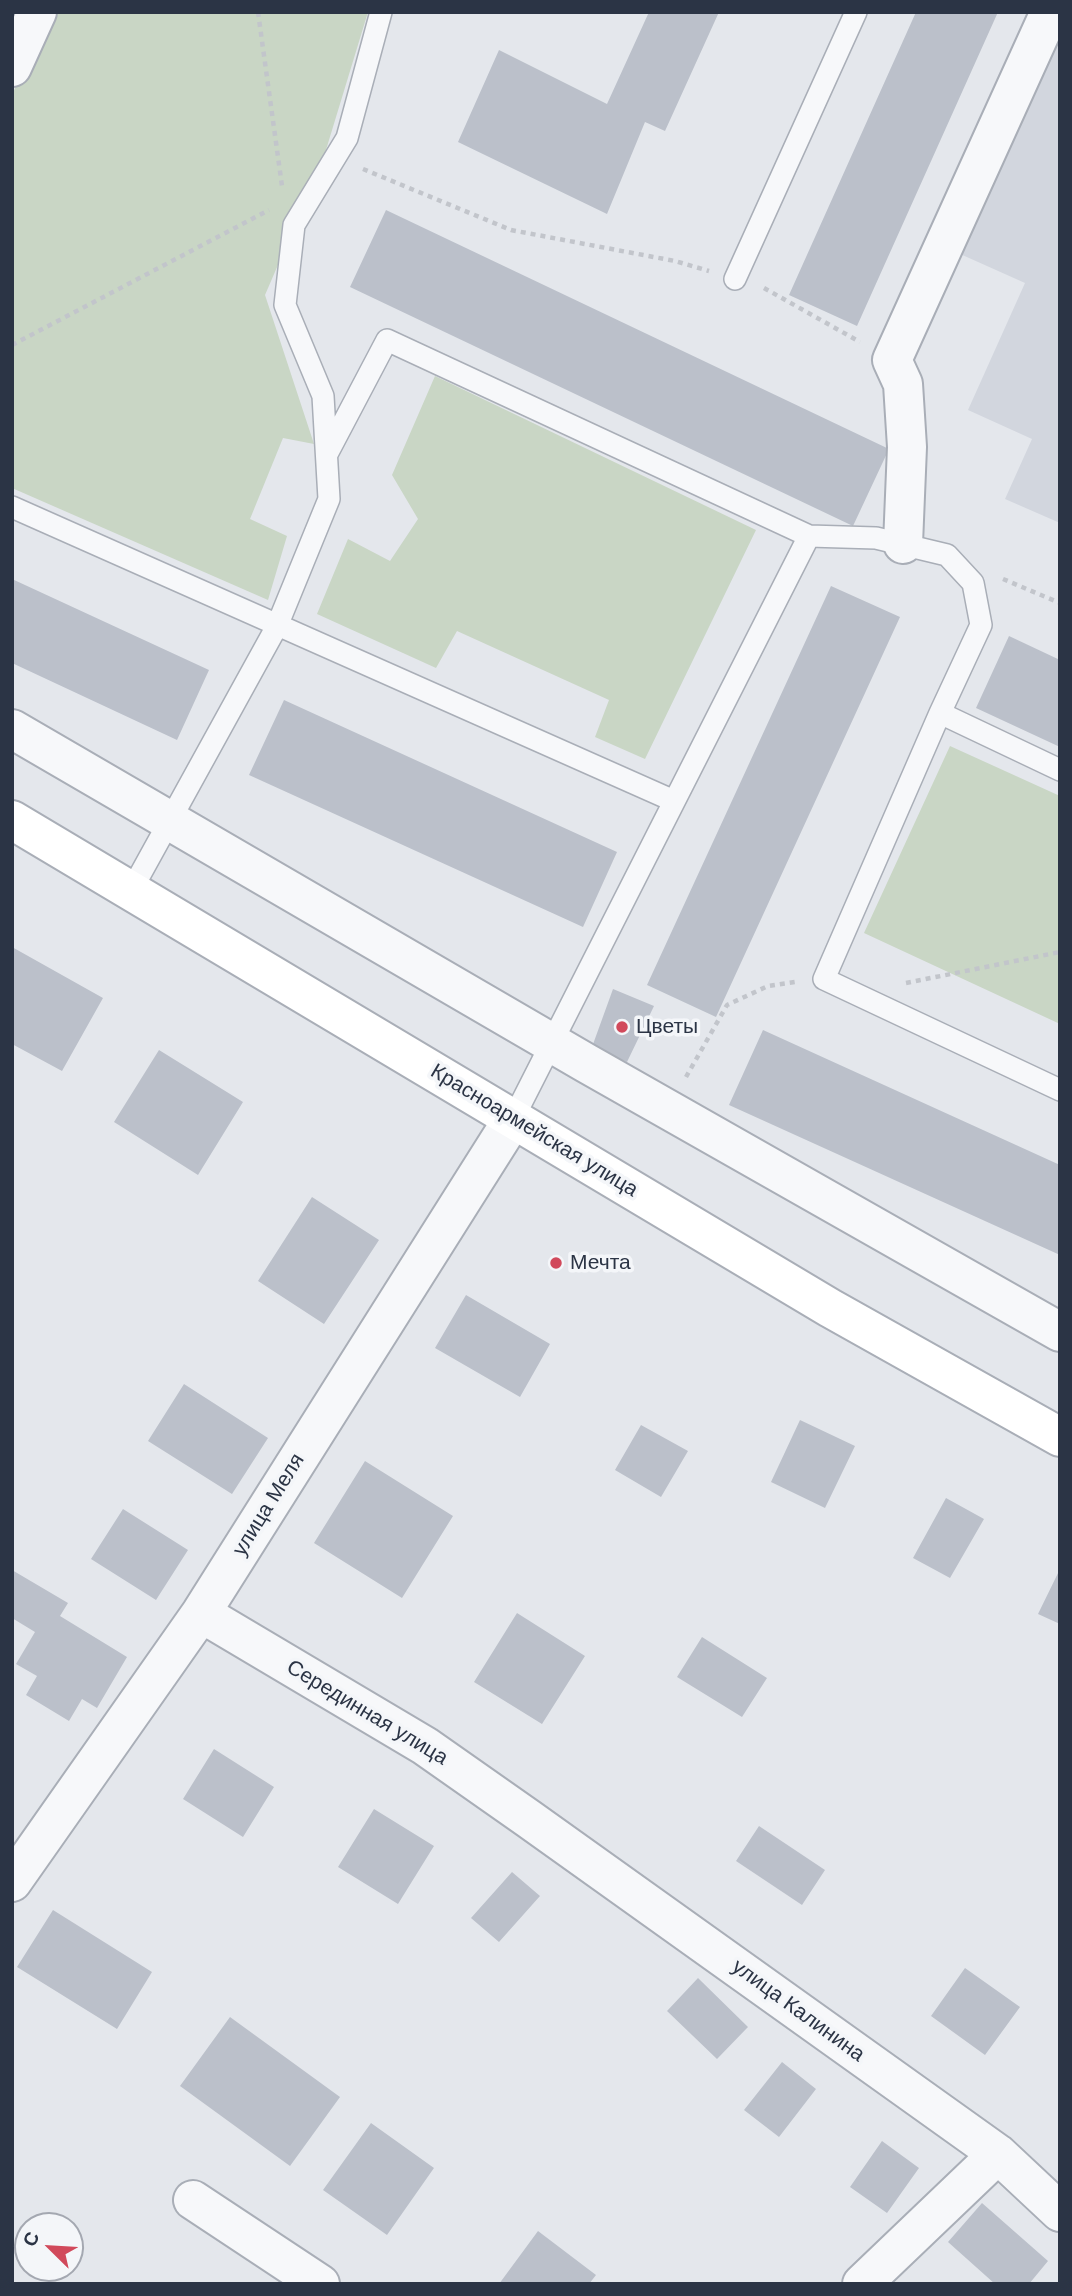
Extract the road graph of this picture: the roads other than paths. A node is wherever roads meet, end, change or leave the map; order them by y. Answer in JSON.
{"nodes":[{"id":1,"x":37,"y":12,"type":"edge"},
{"id":2,"x":381,"y":12,"type":"edge"},
{"id":3,"x":856,"y":12,"type":"edge"},
{"id":4,"x":1050,"y":12,"type":"edge"},
{"id":5,"x":12,"y":67,"type":"edge"},
{"id":6,"x":735,"y":279,"type":"road end"},
{"id":7,"x":326,"y":456,"type":"junction"},
{"id":8,"x":12,"y":507,"type":"edge"},
{"id":9,"x":809,"y":536,"type":"junction"},
{"id":10,"x":903,"y":544,"type":"junction"},
{"id":11,"x":277,"y":626,"type":"junction"},
{"id":12,"x":940,"y":713,"type":"junction"},
{"id":13,"x":12,"y":729,"type":"edge"},
{"id":14,"x":1060,"y":770,"type":"edge"},
{"id":15,"x":674,"y":801,"type":"junction"},
{"id":16,"x":12,"y":820,"type":"edge"},
{"id":17,"x":170,"y":821,"type":"junction"},
{"id":18,"x":131,"y":891,"type":"junction"},
{"id":19,"x":551,"y":1043,"type":"junction"},
{"id":20,"x":1060,"y":1090,"type":"edge"},
{"id":21,"x":513,"y":1119,"type":"junction"},
{"id":22,"x":1060,"y":1332,"type":"edge"},
{"id":23,"x":1060,"y":1437,"type":"edge"},
{"id":24,"x":201,"y":1613,"type":"junction"},
{"id":25,"x":529,"y":1819,"type":"joint"},
{"id":26,"x":12,"y":1882,"type":"edge"},
{"id":27,"x":998,"y":2154,"type":"junction"},
{"id":28,"x":193,"y":2200,"type":"dead end"},
{"id":29,"x":1057,"y":2205,"type":"edge"},
{"id":30,"x":320,"y":2284,"type":"edge"},
{"id":31,"x":862,"y":2284,"type":"edge"}],
"edges":[{"from":1,"to":5,"type":"street"},
{"from":2,"to":7,"type":"lane"},
{"from":3,"to":6,"type":"lane"},
{"from":4,"to":10,"type":"street"},
{"from":7,"to":9,"type":"lane"},
{"from":7,"to":11,"type":"lane"},
{"from":8,"to":11,"type":"lane"},
{"from":9,"to":10,"type":"lane"},
{"from":9,"to":15,"type":"lane"},
{"from":10,"to":12,"type":"lane"},
{"from":11,"to":15,"type":"lane"},
{"from":11,"to":17,"type":"lane"},
{"from":12,"to":14,"type":"lane"},
{"from":12,"to":20,"type":"lane"},
{"from":13,"to":17,"type":"street"},
{"from":15,"to":19,"type":"lane"},
{"from":16,"to":18,"type":"street","name":"Красноармейская улица"},
{"from":17,"to":18,"type":"lane"},
{"from":17,"to":19,"type":"street"},
{"from":18,"to":21,"type":"street","name":"Красноармейская улица"},
{"from":19,"to":21,"type":"lane"},
{"from":19,"to":22,"type":"street"},
{"from":21,"to":23,"type":"street","name":"Красноармейская улица"},
{"from":21,"to":24,"type":"street","name":"улица Меля"},
{"from":24,"to":25,"type":"street","name":"Серединная улица"},
{"from":24,"to":26,"type":"street","name":"улица Меля"},
{"from":25,"to":27,"type":"street","name":"улица Калинина"},
{"from":27,"to":29,"type":"street","name":"улица Калинина"},
{"from":27,"to":31,"type":"street"},
{"from":28,"to":30,"type":"street"}]}
